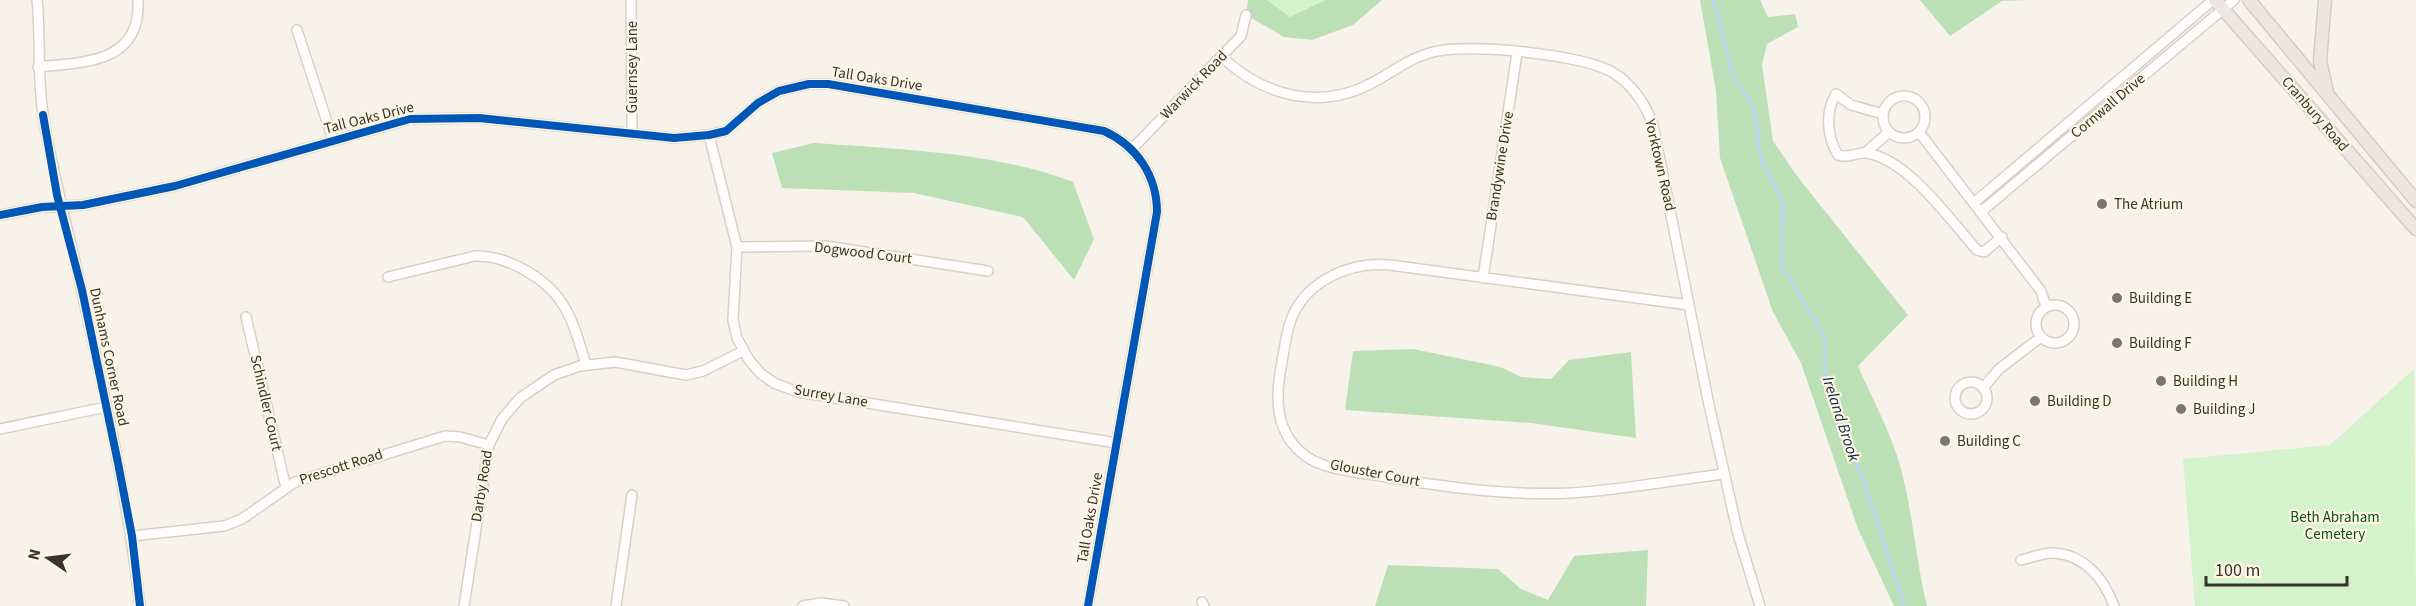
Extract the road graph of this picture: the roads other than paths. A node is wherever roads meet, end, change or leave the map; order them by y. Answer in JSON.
{"nodes":[{"id":1,"x":37,"y":0,"type":"edge"},
{"id":2,"x":138,"y":0,"type":"edge"},
{"id":3,"x":631,"y":0,"type":"edge"},
{"id":4,"x":2234,"y":0,"type":"edge"},
{"id":5,"x":2249,"y":0,"type":"edge"},
{"id":6,"x":2325,"y":0,"type":"edge"},
{"id":7,"x":2217,"y":3,"type":"edge"},
{"id":8,"x":1246,"y":15,"type":"dead end"},
{"id":9,"x":297,"y":30,"type":"dead end"},
{"id":10,"x":1517,"y":53,"type":"junction"},
{"id":11,"x":1222,"y":57,"type":"junction"},
{"id":12,"x":38,"y":67,"type":"junction"},
{"id":13,"x":2329,"y":99,"type":"junction"},
{"id":14,"x":1883,"y":114,"type":"junction"},
{"id":15,"x":1889,"y":132,"type":"junction"},
{"id":16,"x":1918,"y":132,"type":"junction"},
{"id":17,"x":632,"y":133,"type":"junction"},
{"id":18,"x":709,"y":135,"type":"junction"},
{"id":19,"x":333,"y":140,"type":"junction"},
{"id":20,"x":1131,"y":149,"type":"junction"},
{"id":21,"x":1865,"y":153,"type":"junction"},
{"id":22,"x":2416,"y":201,"type":"edge"},
{"id":23,"x":1975,"y":202,"type":"junction"},
{"id":24,"x":60,"y":205,"type":"junction"},
{"id":25,"x":1982,"y":211,"type":"junction"},
{"id":26,"x":0,"y":215,"type":"edge"},
{"id":27,"x":2416,"y":229,"type":"edge"},
{"id":28,"x":2002,"y":237,"type":"junction"},
{"id":29,"x":737,"y":247,"type":"junction"},
{"id":30,"x":988,"y":271,"type":"dead end"},
{"id":31,"x":388,"y":277,"type":"dead end"},
{"id":32,"x":1483,"y":278,"type":"junction"},
{"id":33,"x":1689,"y":305,"type":"junction"},
{"id":34,"x":2046,"y":306,"type":"junction"},
{"id":35,"x":246,"y":317,"type":"dead end"},
{"id":36,"x":2041,"y":338,"type":"junction"},
{"id":37,"x":743,"y":351,"type":"junction"},
{"id":38,"x":586,"y":365,"type":"junction"},
{"id":39,"x":1983,"y":388,"type":"dead end"},
{"id":40,"x":106,"y":407,"type":"junction"},
{"id":41,"x":0,"y":429,"type":"edge"},
{"id":42,"x":1117,"y":443,"type":"junction"},
{"id":43,"x":489,"y":445,"type":"junction"},
{"id":44,"x":1724,"y":474,"type":"junction"},
{"id":45,"x":286,"y":488,"type":"junction"},
{"id":46,"x":632,"y":495,"type":"dead end"},
{"id":47,"x":132,"y":536,"type":"junction"},
{"id":48,"x":2021,"y":560,"type":"dead end"},
{"id":49,"x":140,"y":606,"type":"edge"},
{"id":50,"x":464,"y":606,"type":"edge"},
{"id":51,"x":616,"y":606,"type":"edge"},
{"id":52,"x":803,"y":606,"type":"edge"},
{"id":53,"x":844,"y":606,"type":"edge"},
{"id":54,"x":1088,"y":606,"type":"edge"},
{"id":55,"x":1760,"y":606,"type":"edge"},
{"id":56,"x":2114,"y":606,"type":"edge"}],
"edges":[{"from":1,"to":12,"type":"street","name":"Dunhams Corner Road"},
{"from":2,"to":12,"type":"street"},
{"from":3,"to":17,"type":"street","name":"Guernsey Lane"},
{"from":4,"to":7,"type":"street","name":"Cornwall Drive"},
{"from":5,"to":13,"type":"main road","name":"Cranbury Road"},
{"from":6,"to":13,"type":"main road"},
{"from":7,"to":23,"type":"street","name":"Cornwall Drive"},
{"from":7,"to":25,"type":"street","name":"Cornwall Drive"},
{"from":7,"to":27,"type":"main road","name":"Cranbury Road"},
{"from":8,"to":11,"type":"street","name":"Warwick Road"},
{"from":9,"to":19,"type":"street"},
{"from":10,"to":11,"type":"street","name":"Yorktown Road"},
{"from":10,"to":32,"type":"street","name":"Brandywine Drive"},
{"from":10,"to":33,"type":"street","name":"Yorktown Road"},
{"from":11,"to":20,"type":"street","name":"Warwick Road"},
{"from":12,"to":24,"type":"street","name":"Dunhams Corner Road"},
{"from":13,"to":22,"type":"main road","name":"Cranbury Road"},
{"from":14,"to":15,"type":"street"},
{"from":14,"to":16,"type":"street"},
{"from":14,"to":21,"type":"street"},
{"from":15,"to":16,"type":"street"},
{"from":15,"to":21,"type":"street"},
{"from":16,"to":23,"type":"street"},
{"from":17,"to":18,"type":"street","name":"Tall Oaks Drive"},
{"from":17,"to":19,"type":"street","name":"Tall Oaks Drive"},
{"from":18,"to":20,"type":"street","name":"Tall Oaks Drive"},
{"from":18,"to":29,"type":"street","name":"Surrey Lane"},
{"from":19,"to":24,"type":"street","name":"Tall Oaks Drive"},
{"from":20,"to":42,"type":"street","name":"Tall Oaks Drive"},
{"from":21,"to":28,"type":"street"},
{"from":23,"to":25,"type":"street"},
{"from":24,"to":26,"type":"street","name":"Tall Oaks Drive"},
{"from":24,"to":40,"type":"street","name":"Dunhams Corner Road"},
{"from":25,"to":28,"type":"street"},
{"from":28,"to":34,"type":"street"},
{"from":29,"to":30,"type":"street","name":"Dogwood Court"},
{"from":29,"to":37,"type":"street","name":"Surrey Lane"},
{"from":31,"to":38,"type":"street"},
{"from":32,"to":33,"type":"street","name":"Glouster Court"},
{"from":32,"to":44,"type":"street","name":"Glouster Court"},
{"from":33,"to":44,"type":"street","name":"Yorktown Road"},
{"from":34,"to":36,"type":"street"},
{"from":34,"to":36,"type":"street"},
{"from":35,"to":45,"type":"street","name":"Schindler Court"},
{"from":36,"to":39,"type":"street"},
{"from":37,"to":38,"type":"street","name":"Darby Road"},
{"from":37,"to":42,"type":"street","name":"Surrey Lane"},
{"from":38,"to":43,"type":"street","name":"Darby Road"},
{"from":40,"to":41,"type":"street"},
{"from":40,"to":47,"type":"street","name":"Dunhams Corner Road"},
{"from":42,"to":54,"type":"street","name":"Tall Oaks Drive"},
{"from":43,"to":45,"type":"street","name":"Prescott Road"},
{"from":43,"to":50,"type":"street","name":"Darby Road"},
{"from":44,"to":55,"type":"street","name":"Yorktown Road"},
{"from":45,"to":47,"type":"street","name":"Prescott Road"},
{"from":46,"to":51,"type":"street"},
{"from":47,"to":49,"type":"street","name":"Dunhams Corner Road"},
{"from":48,"to":56,"type":"street"},
{"from":52,"to":53,"type":"street"}]}
